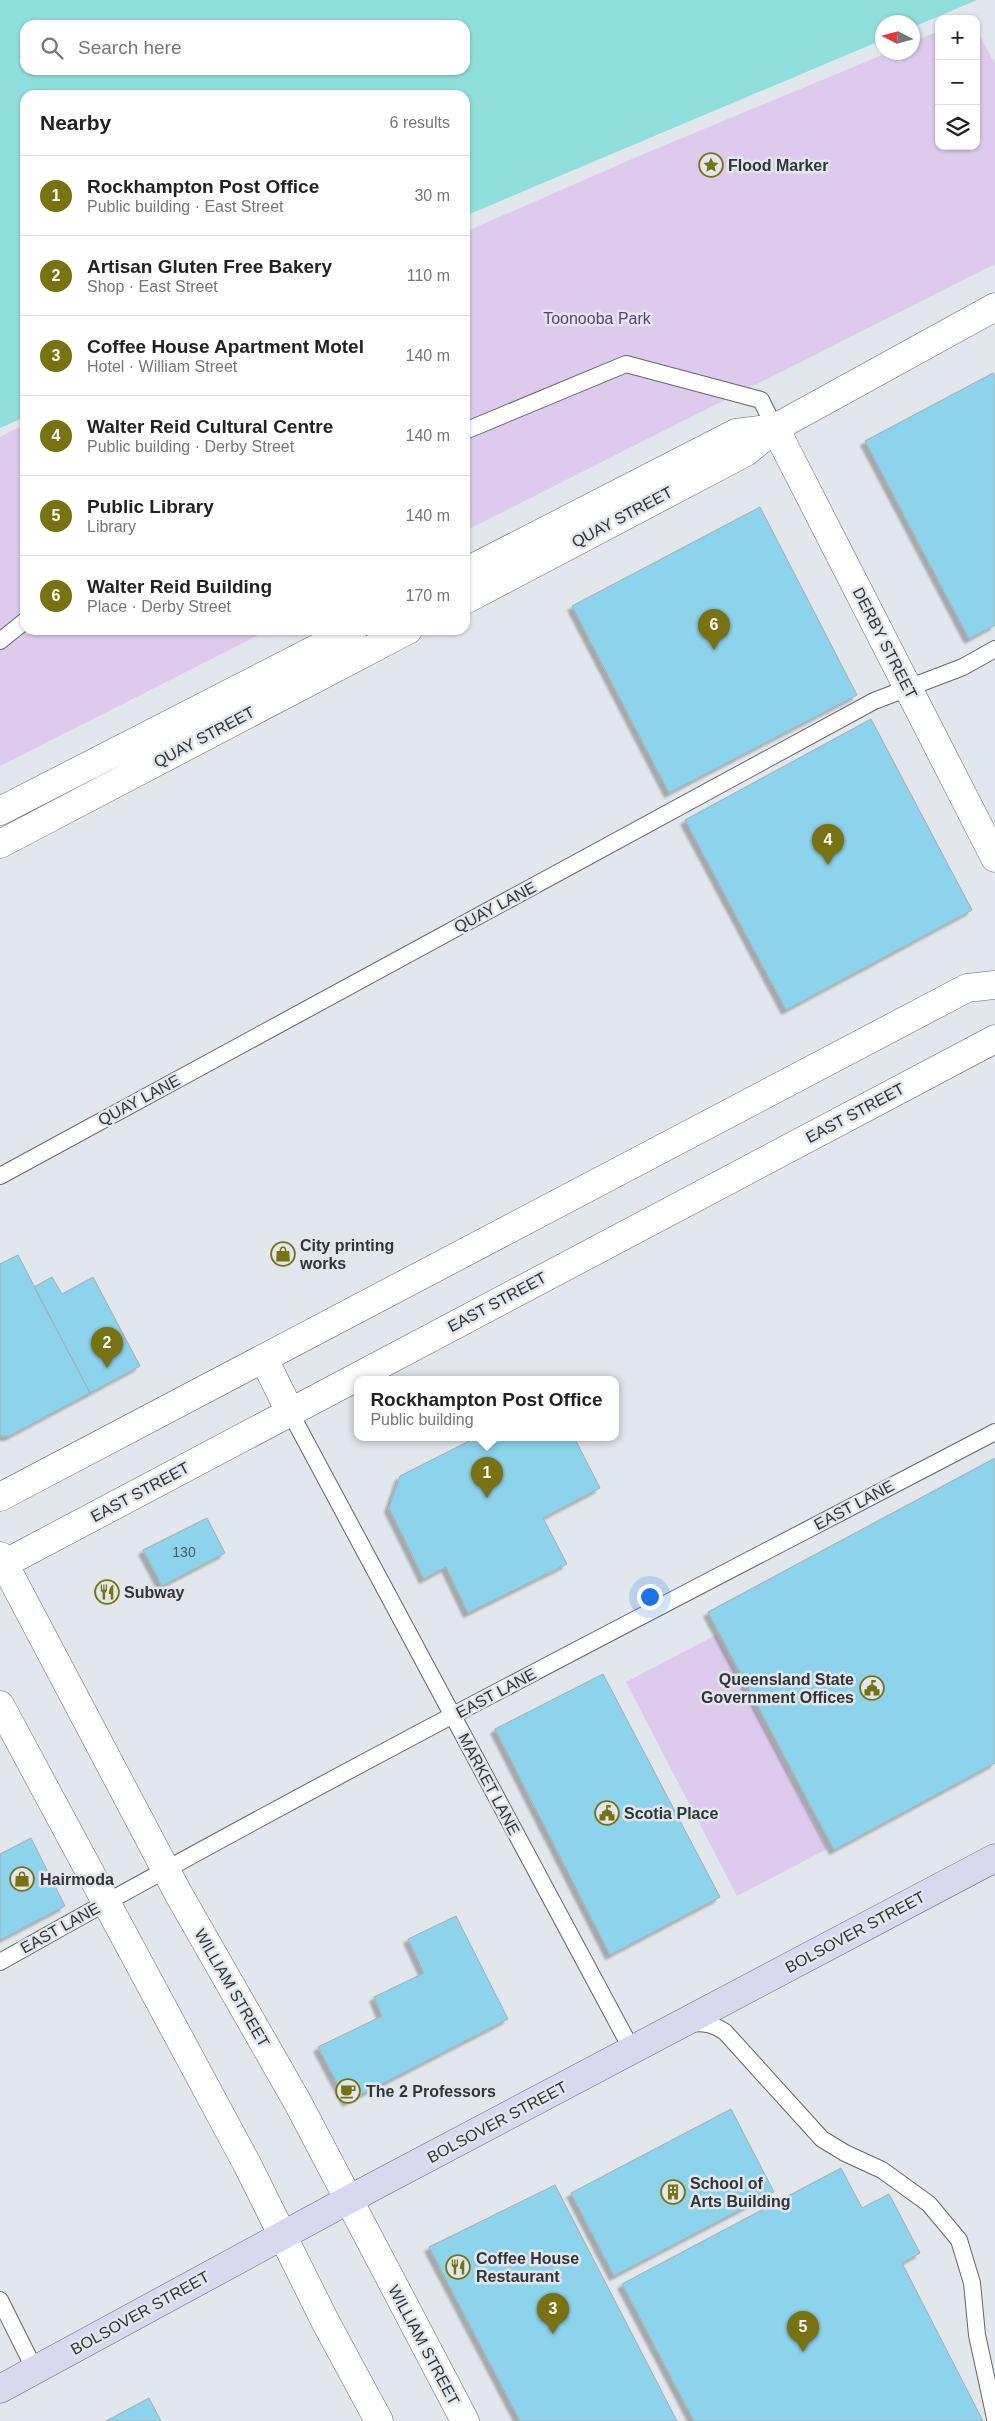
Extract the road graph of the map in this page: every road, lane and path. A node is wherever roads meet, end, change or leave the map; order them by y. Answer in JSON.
{"nodes":[{"id":1,"x":995,"y":307,"type":"edge"},
{"id":2,"x":775,"y":428,"type":"junction"},
{"id":3,"x":470,"y":429,"type":"edge"},
{"id":4,"x":470,"y":569,"type":"edge"},
{"id":5,"x":470,"y":597,"type":"edge"},
{"id":6,"x":20,"y":625,"type":"edge"},
{"id":7,"x":343,"y":635,"type":"edge"},
{"id":8,"x":398,"y":635,"type":"edge"},
{"id":9,"x":0,"y":641,"type":"edge"},
{"id":10,"x":995,"y":649,"type":"edge"},
{"id":11,"x":907,"y":688,"type":"junction"},
{"id":12,"x":0,"y":811,"type":"edge"},
{"id":13,"x":0,"y":844,"type":"edge"},
{"id":14,"x":995,"y":858,"type":"edge"},
{"id":15,"x":995,"y":981,"type":"edge"},
{"id":16,"x":995,"y":986,"type":"edge"},
{"id":17,"x":995,"y":1039,"type":"edge"},
{"id":18,"x":0,"y":1176,"type":"edge"},
{"id":19,"x":264,"y":1359,"type":"junction"},
{"id":20,"x":358,"y":1376,"type":"edge"},
{"id":21,"x":354,"y":1378,"type":"edge"},
{"id":22,"x":290,"y":1412,"type":"junction"},
{"id":23,"x":995,"y":1432,"type":"edge"},
{"id":24,"x":0,"y":1497,"type":"edge"},
{"id":25,"x":1,"y":1562,"type":"edge"},
{"id":26,"x":0,"y":1705,"type":"edge"},
{"id":27,"x":453,"y":1717,"type":"junction"},
{"id":28,"x":995,"y":1858,"type":"edge"},
{"id":29,"x":165,"y":1870,"type":"junction"},
{"id":30,"x":107,"y":1902,"type":"junction"},
{"id":31,"x":0,"y":1962,"type":"edge"},
{"id":32,"x":678,"y":2026,"type":"junction"},
{"id":33,"x":632,"y":2050,"type":"junction"},
{"id":34,"x":348,"y":2200,"type":"junction"},
{"id":35,"x":282,"y":2236,"type":"junction"},
{"id":36,"x":0,"y":2300,"type":"edge"},
{"id":37,"x":35,"y":2370,"type":"junction"},
{"id":38,"x":0,"y":2389,"type":"edge"},
{"id":39,"x":995,"y":2418,"type":"edge"},
{"id":40,"x":379,"y":2421,"type":"edge"},
{"id":41,"x":464,"y":2421,"type":"edge"}],
"edges":[{"from":1,"to":2,"type":"street","name":"QUAY STREET"},
{"from":2,"to":3,"type":"lane"},
{"from":2,"to":4,"type":"street","name":"QUAY STREET"},
{"from":2,"to":5,"type":"street","name":"QUAY STREET"},
{"from":2,"to":11,"type":"street","name":"DERBY STREET"},
{"from":6,"to":9,"type":"lane"},
{"from":7,"to":12,"type":"street","name":"QUAY STREET"},
{"from":8,"to":13,"type":"street","name":"QUAY STREET"},
{"from":10,"to":11,"type":"lane","name":"QUAY LANE"},
{"from":11,"to":14,"type":"street","name":"DERBY STREET"},
{"from":11,"to":18,"type":"lane","name":"QUAY LANE"},
{"from":15,"to":16,"type":"street"},
{"from":16,"to":19,"type":"street"},
{"from":17,"to":20,"type":"street","name":"EAST STREET"},
{"from":19,"to":22,"type":"street"},
{"from":19,"to":24,"type":"street"},
{"from":21,"to":22,"type":"street","name":"EAST STREET"},
{"from":22,"to":25,"type":"street","name":"EAST STREET"},
{"from":22,"to":27,"type":"lane","name":"MARKET LANE"},
{"from":23,"to":27,"type":"lane","name":"EAST LANE"},
{"from":25,"to":29,"type":"street","name":"WILLIAM STREET"},
{"from":26,"to":30,"type":"street"},
{"from":27,"to":29,"type":"lane","name":"EAST LANE"},
{"from":27,"to":33,"type":"lane","name":"MARKET LANE"},
{"from":28,"to":32,"type":"main road","name":"BOLSOVER STREET"},
{"from":29,"to":30,"type":"lane","name":"EAST LANE"},
{"from":29,"to":34,"type":"street","name":"WILLIAM STREET"},
{"from":30,"to":31,"type":"lane","name":"EAST LANE"},
{"from":30,"to":35,"type":"street"},
{"from":32,"to":33,"type":"main road","name":"BOLSOVER STREET"},
{"from":32,"to":39,"type":"lane"},
{"from":33,"to":34,"type":"main road","name":"BOLSOVER STREET"},
{"from":34,"to":35,"type":"main road","name":"BOLSOVER STREET"},
{"from":34,"to":41,"type":"street","name":"WILLIAM STREET"},
{"from":35,"to":37,"type":"main road","name":"BOLSOVER STREET"},
{"from":35,"to":40,"type":"street"},
{"from":36,"to":37,"type":"lane"},
{"from":37,"to":38,"type":"main road","name":"BOLSOVER STREET"}]}
